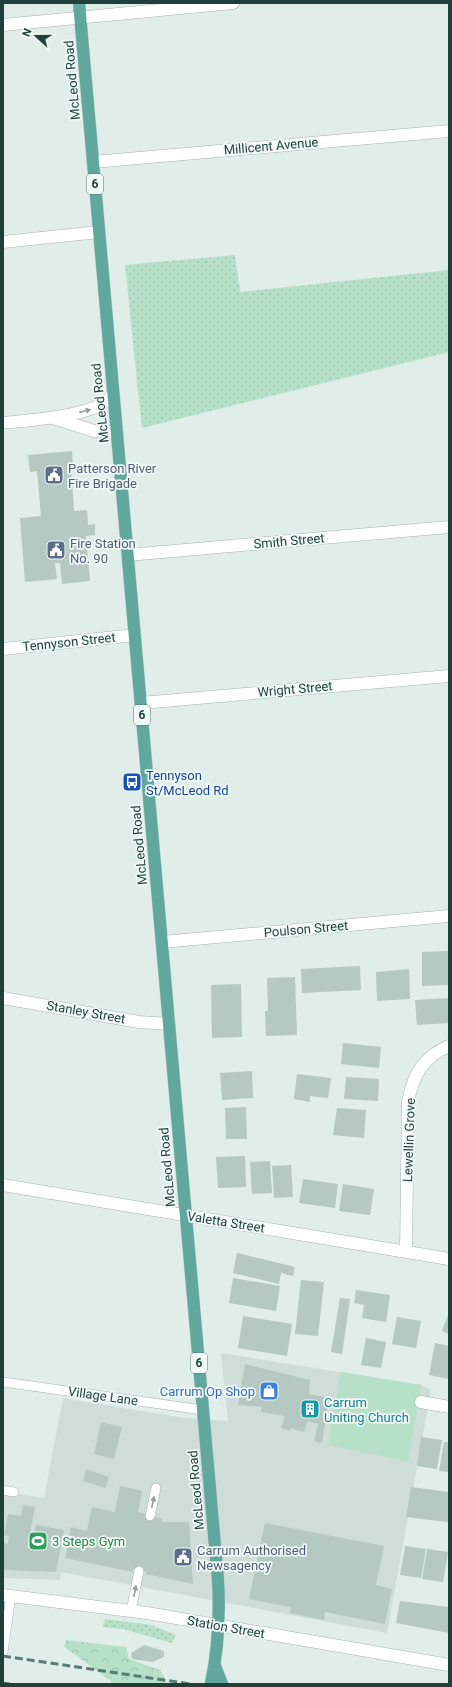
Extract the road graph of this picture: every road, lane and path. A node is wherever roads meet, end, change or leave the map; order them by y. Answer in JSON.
{"nodes":[{"id":1,"x":79,"y":3,"type":"edge"},
{"id":2,"x":233,"y":3,"type":"edge"},
{"id":3,"x":80,"y":17,"type":"junction"},
{"id":4,"x":3,"y":24,"type":"edge"},
{"id":5,"x":449,"y":131,"type":"edge"},
{"id":6,"x":93,"y":162,"type":"junction"},
{"id":7,"x":99,"y":232,"type":"junction"},
{"id":8,"x":3,"y":242,"type":"edge"},
{"id":9,"x":113,"y":392,"type":"junction"},
{"id":10,"x":51,"y":418,"type":"junction"},
{"id":11,"x":3,"y":423,"type":"edge"},
{"id":12,"x":117,"y":432,"type":"junction"},
{"id":13,"x":449,"y":527,"type":"edge"},
{"id":14,"x":128,"y":555,"type":"junction"},
{"id":15,"x":135,"y":636,"type":"junction"},
{"id":16,"x":3,"y":649,"type":"edge"},
{"id":17,"x":449,"y":676,"type":"edge"},
{"id":18,"x":141,"y":703,"type":"junction"},
{"id":19,"x":449,"y":916,"type":"edge"},
{"id":20,"x":162,"y":942,"type":"junction"},
{"id":21,"x":3,"y":998,"type":"edge"},
{"id":22,"x":169,"y":1024,"type":"junction"},
{"id":23,"x":449,"y":1046,"type":"edge"},
{"id":24,"x":3,"y":1185,"type":"edge"},
{"id":25,"x":186,"y":1215,"type":"junction"},
{"id":26,"x":406,"y":1251,"type":"junction"},
{"id":27,"x":449,"y":1259,"type":"edge"},
{"id":28,"x":3,"y":1382,"type":"edge"},
{"id":29,"x":421,"y":1402,"type":"dead end"},
{"id":30,"x":449,"y":1407,"type":"edge"},
{"id":31,"x":203,"y":1410,"type":"junction"},
{"id":32,"x":156,"y":1488,"type":"dead end"},
{"id":33,"x":3,"y":1490,"type":"edge"},
{"id":34,"x":14,"y":1492,"type":"dead end"},
{"id":35,"x":150,"y":1516,"type":"dead end"},
{"id":36,"x":139,"y":1571,"type":"dead end"},
{"id":37,"x":7,"y":1595,"type":"edge"},
{"id":38,"x":131,"y":1611,"type":"junction"},
{"id":39,"x":218,"y":1626,"type":"junction"},
{"id":40,"x":3,"y":1652,"type":"edge"},
{"id":41,"x":449,"y":1665,"type":"edge"},
{"id":42,"x":215,"y":1666,"type":"junction"},
{"id":43,"x":211,"y":1684,"type":"edge"},
{"id":44,"x":222,"y":1684,"type":"edge"}],
"edges":[{"from":1,"to":3,"type":"main road","name":"McLeod Road","number":"6"},
{"from":2,"to":3,"type":"street"},
{"from":3,"to":4,"type":"street"},
{"from":3,"to":6,"type":"main road","name":"McLeod Road","number":"6"},
{"from":5,"to":6,"type":"street","name":"Millicent Avenue"},
{"from":6,"to":7,"type":"main road","name":"McLeod Road","number":"6"},
{"from":7,"to":8,"type":"street"},
{"from":7,"to":9,"type":"main road","name":"McLeod Road","number":"6"},
{"from":10,"to":9,"type":"street","one_way":true},
{"from":9,"to":12,"type":"main road","name":"McLeod Road","number":"6"},
{"from":10,"to":11,"type":"street"},
{"from":10,"to":12,"type":"street"},
{"from":12,"to":14,"type":"main road","name":"McLeod Road","number":"6"},
{"from":13,"to":14,"type":"street","name":"Smith Street"},
{"from":14,"to":15,"type":"main road","name":"McLeod Road","number":"6"},
{"from":15,"to":16,"type":"street","name":"Tennyson Street"},
{"from":15,"to":18,"type":"main road","name":"McLeod Road","number":"6"},
{"from":17,"to":18,"type":"street","name":"Wright Street"},
{"from":18,"to":20,"type":"main road","name":"McLeod Road","number":"6"},
{"from":19,"to":20,"type":"street","name":"Poulson Street"},
{"from":20,"to":22,"type":"main road","name":"McLeod Road","number":"6"},
{"from":21,"to":22,"type":"street","name":"Stanley Street"},
{"from":22,"to":25,"type":"main road","name":"McLeod Road","number":"6"},
{"from":23,"to":26,"type":"street","name":"Lewellin Grove"},
{"from":24,"to":25,"type":"street","name":"Valetta Street"},
{"from":25,"to":26,"type":"street","name":"Valetta Street"},
{"from":25,"to":31,"type":"main road","name":"McLeod Road","number":"6"},
{"from":26,"to":27,"type":"street","name":"Valetta Street"},
{"from":28,"to":31,"type":"lane","name":"Village Lane"},
{"from":29,"to":30,"type":"street"},
{"from":31,"to":39,"type":"main road","name":"McLeod Road","number":"6"},
{"from":35,"to":32,"type":"lane","one_way":true},
{"from":33,"to":34,"type":"lane"},
{"from":38,"to":36,"type":"lane","one_way":true},
{"from":37,"to":38,"type":"street","name":"Station Street"},
{"from":37,"to":40,"type":"lane"},
{"from":38,"to":39,"type":"street","name":"Station Street"},
{"from":39,"to":41,"type":"street","name":"Station Street"},
{"from":39,"to":42,"type":"main road","name":"McLeod Road","number":"6"},
{"from":42,"to":43,"type":"main road","name":"McLeod Road","number":"6"},
{"from":42,"to":44,"type":"main road"}]}
